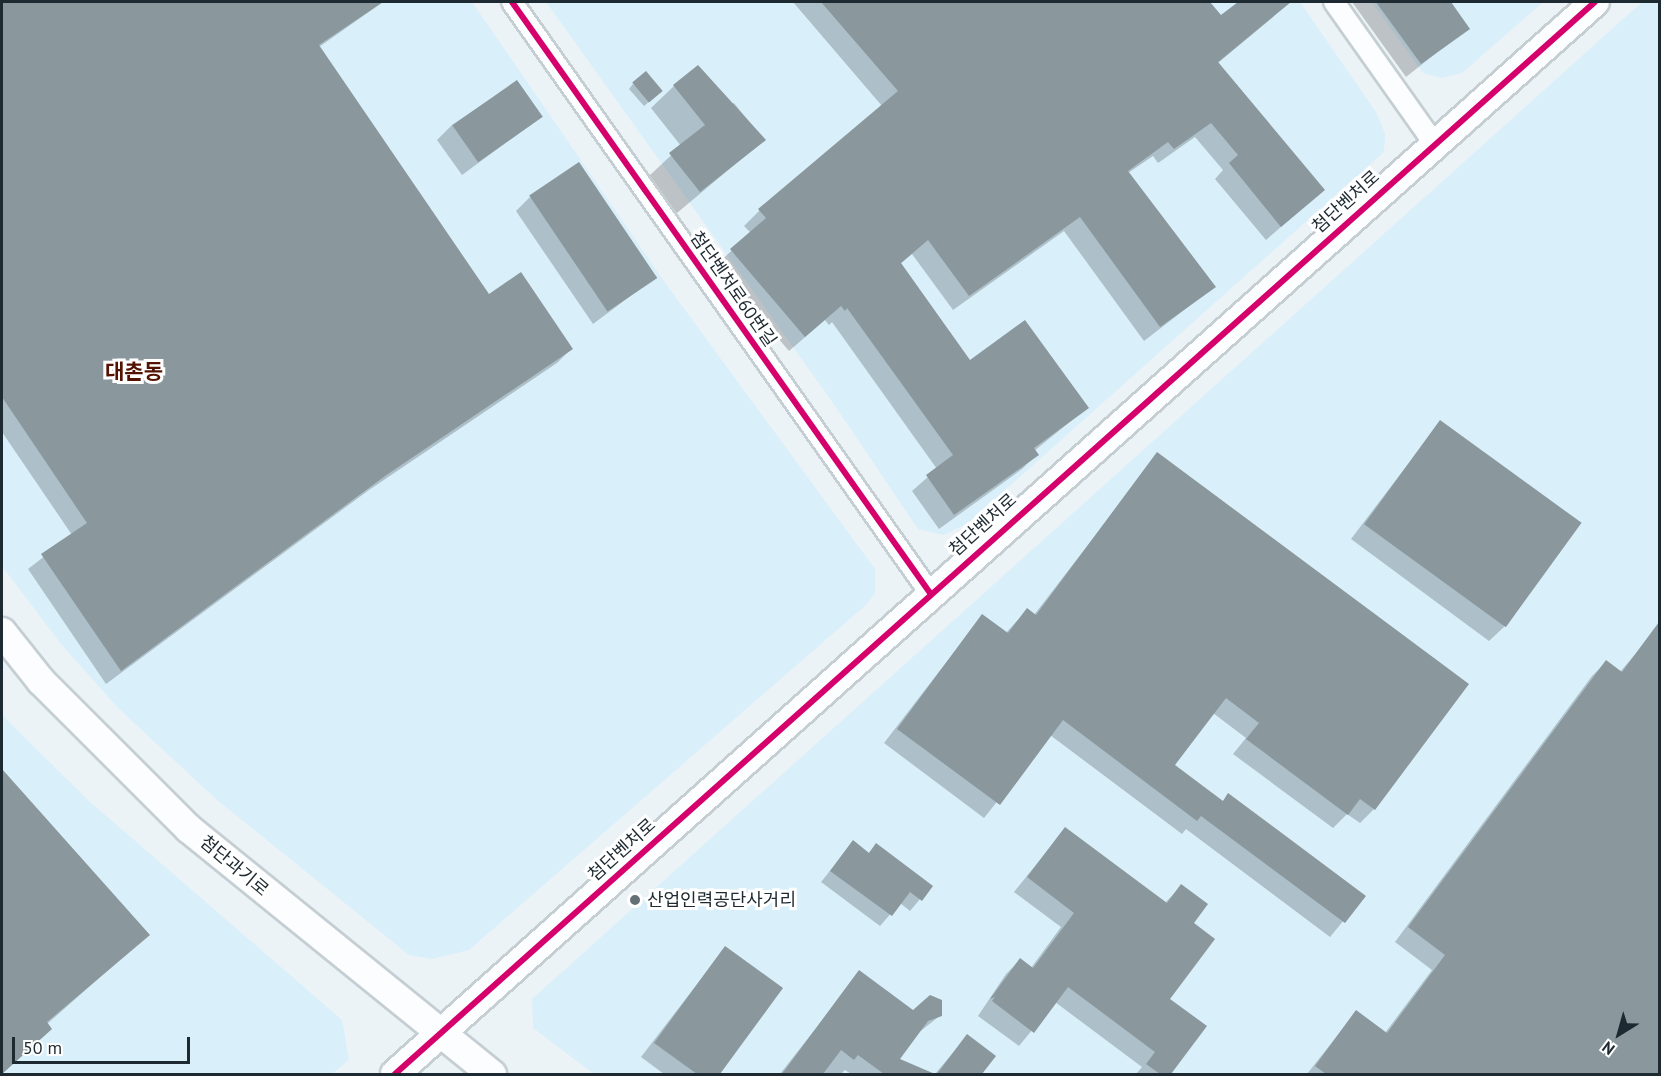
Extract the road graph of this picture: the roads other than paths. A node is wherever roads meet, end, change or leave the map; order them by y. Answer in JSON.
{"nodes":[{"id":1,"x":512,"y":2,"type":"edge"},
{"id":2,"x":1334,"y":2,"type":"edge"},
{"id":3,"x":1595,"y":2,"type":"edge"},
{"id":4,"x":1434,"y":143,"type":"junction"},
{"id":5,"x":930,"y":593,"type":"junction"},
{"id":6,"x":2,"y":632,"type":"edge"},
{"id":7,"x":439,"y":1035,"type":"junction"},
{"id":8,"x":394,"y":1074,"type":"edge"},
{"id":9,"x":492,"y":1074,"type":"edge"}],
"edges":[{"from":1,"to":5,"type":"street","name":"첨단벤처로60번길"},
{"from":2,"to":4,"type":"street"},
{"from":3,"to":4,"type":"street","name":"첨단벤처로"},
{"from":4,"to":5,"type":"street","name":"첨단벤처로"},
{"from":5,"to":7,"type":"street","name":"첨단벤처로"},
{"from":6,"to":7,"type":"street","name":"첨단과기로"},
{"from":7,"to":8,"type":"street","name":"첨단벤처로"},
{"from":7,"to":9,"type":"street","name":"첨단과기로"}]}
